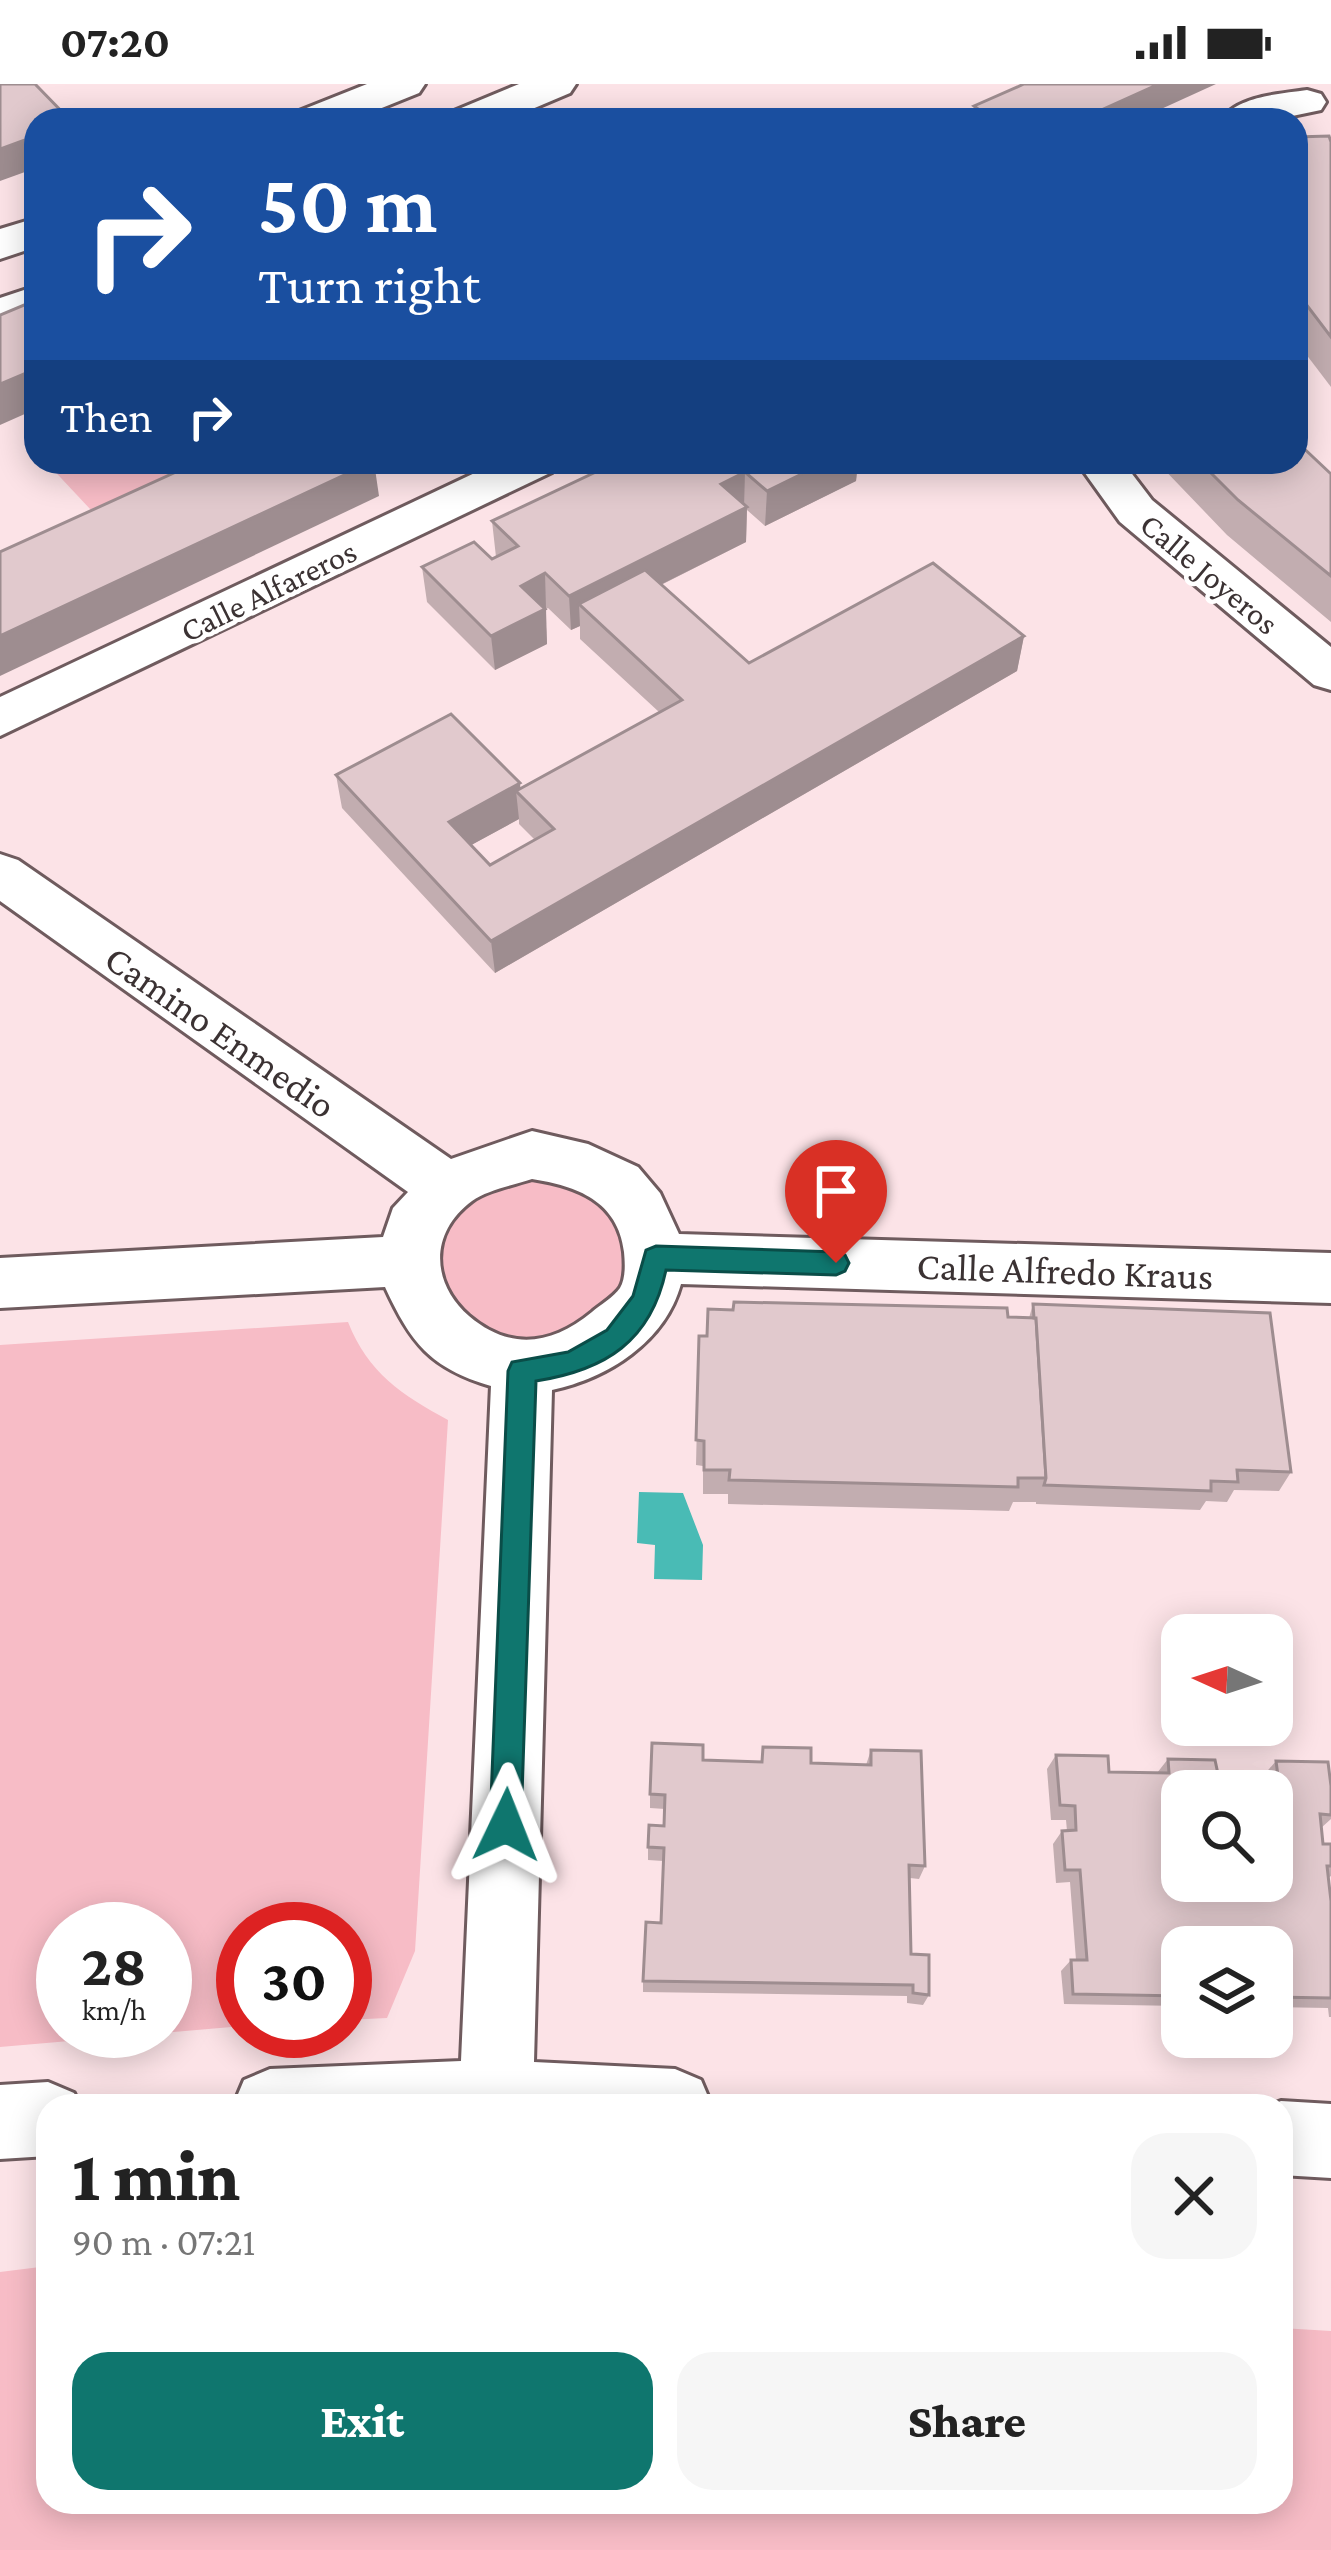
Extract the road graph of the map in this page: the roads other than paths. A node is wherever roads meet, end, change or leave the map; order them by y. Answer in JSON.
{"nodes":[{"id":1,"x":404,"y":84,"type":"edge"},
{"id":2,"x":555,"y":84,"type":"edge"},
{"id":3,"x":1320,"y":102,"type":"edge"},
{"id":4,"x":344,"y":108,"type":"edge"},
{"id":5,"x":498,"y":108,"type":"edge"},
{"id":6,"x":1266,"y":108,"type":"edge"},
{"id":7,"x":511,"y":474,"type":"edge"},
{"id":8,"x":1108,"y":474,"type":"edge"},
{"id":9,"x":1331,"y":673,"type":"edge"},
{"id":10,"x":0,"y":718,"type":"edge"},
{"id":11,"x":0,"y":874,"type":"edge"},
{"id":12,"x":444,"y":1186,"type":"junction"},
{"id":13,"x":656,"y":1258,"type":"junction"},
{"id":14,"x":404,"y":1261,"type":"junction"},
{"id":15,"x":1331,"y":1278,"type":"edge"},
{"id":16,"x":0,"y":1283,"type":"edge"},
{"id":17,"x":522,"y":1371,"type":"junction"},
{"id":18,"x":496,"y":2094,"type":"edge"},
{"id":19,"x":36,"y":2120,"type":"edge"},
{"id":20,"x":0,"y":2122,"type":"edge"},
{"id":21,"x":1293,"y":2138,"type":"edge"},
{"id":22,"x":1331,"y":2140,"type":"edge"}],
"edges":[{"from":1,"to":4,"type":"street"},
{"from":2,"to":5,"type":"street"},
{"from":3,"to":6,"type":"street"},
{"from":7,"to":10,"type":"street","name":"Calle Alfareros"},
{"from":8,"to":9,"type":"street","name":"Calle Joyeros"},
{"from":11,"to":12,"type":"street","name":"Camino Enmedio"},
{"from":12,"to":13,"type":"street"},
{"from":12,"to":14,"type":"street"},
{"from":13,"to":15,"type":"street","name":"Calle Alfredo Kraus"},
{"from":13,"to":17,"type":"street"},
{"from":14,"to":16,"type":"street"},
{"from":14,"to":17,"type":"street"},
{"from":17,"to":18,"type":"street"},
{"from":19,"to":20,"type":"street"},
{"from":21,"to":22,"type":"street"}]}
